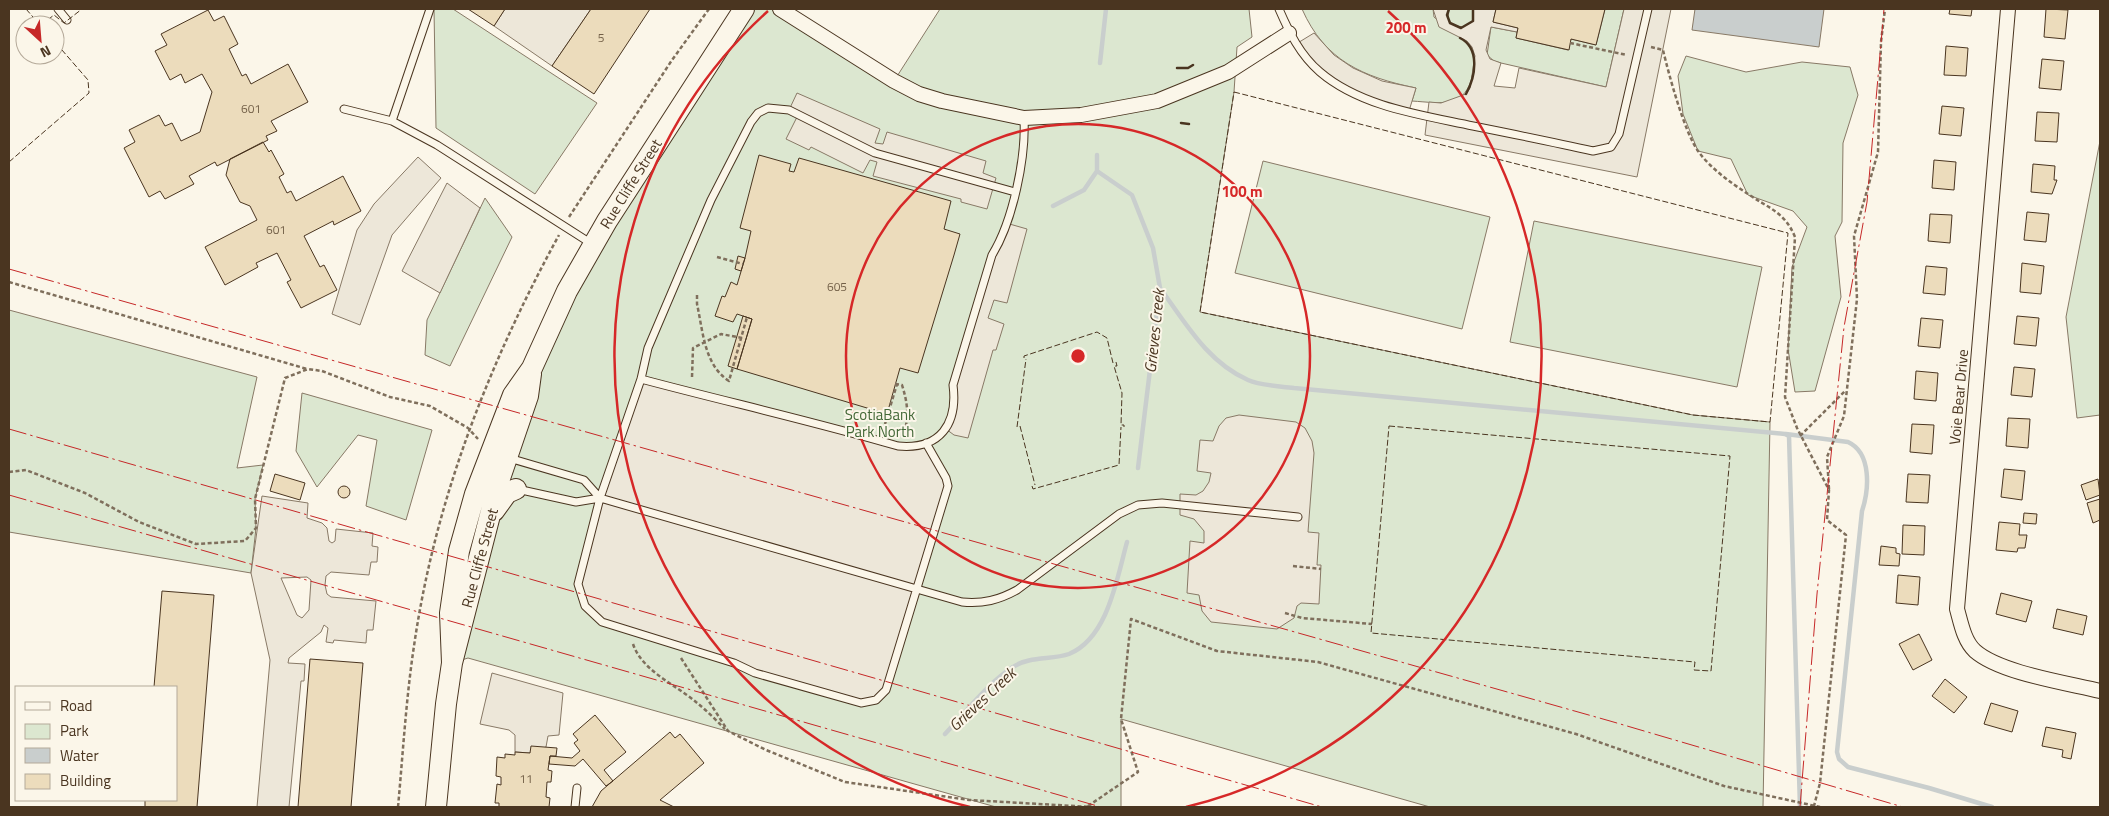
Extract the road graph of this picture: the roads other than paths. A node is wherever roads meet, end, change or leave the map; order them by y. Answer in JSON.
{"nodes":[{"id":1,"x":58,"y":9,"type":"edge"},
{"id":2,"x":430,"y":9,"type":"edge"},
{"id":3,"x":744,"y":9,"type":"edge"},
{"id":4,"x":780,"y":9,"type":"edge"},
{"id":5,"x":1279,"y":9,"type":"edge"},
{"id":6,"x":1648,"y":9,"type":"edge"},
{"id":7,"x":2008,"y":9,"type":"edge"},
{"id":8,"x":67,"y":20,"type":"dead end"},
{"id":9,"x":1289,"y":33,"type":"junction"},
{"id":10,"x":344,"y":109,"type":"dead end"},
{"id":11,"x":1024,"y":118,"type":"junction"},
{"id":12,"x":392,"y":121,"type":"junction"},
{"id":13,"x":1014,"y":192,"type":"junction"},
{"id":14,"x":594,"y":245,"type":"junction"},
{"id":15,"x":641,"y":379,"type":"junction"},
{"id":16,"x":926,"y":443,"type":"junction"},
{"id":17,"x":498,"y":455,"type":"junction"},
{"id":18,"x":498,"y":483,"type":"junction"},
{"id":19,"x":600,"y":498,"type":"junction"},
{"id":20,"x":1298,"y":517,"type":"dead end"},
{"id":21,"x":918,"y":589,"type":"junction"},
{"id":22,"x":452,"y":663,"type":"junction"},
{"id":23,"x":2100,"y":691,"type":"edge"},
{"id":24,"x":576,"y":788,"type":"dead end"},
{"id":25,"x":436,"y":807,"type":"edge"},
{"id":26,"x":575,"y":807,"type":"edge"}],
"edges":[{"from":1,"to":8,"type":"lane"},
{"from":2,"to":12,"type":"lane"},
{"from":3,"to":14,"type":"main road","name":"Rue Cliffe Street"},
{"from":4,"to":11,"type":"street"},
{"from":5,"to":9,"type":"lane"},
{"from":6,"to":9,"type":"lane"},
{"from":7,"to":23,"type":"street","name":"Voie Bear Drive"},
{"from":9,"to":11,"type":"street"},
{"from":10,"to":12,"type":"lane"},
{"from":11,"to":13,"type":"lane"},
{"from":12,"to":14,"type":"lane"},
{"from":13,"to":15,"type":"lane"},
{"from":13,"to":16,"type":"lane"},
{"from":14,"to":17,"type":"main road","name":"Rue Cliffe Street"},
{"from":15,"to":16,"type":"lane"},
{"from":15,"to":19,"type":"lane"},
{"from":16,"to":21,"type":"lane"},
{"from":17,"to":18,"type":"main road","name":"Rue Cliffe Street"},
{"from":17,"to":19,"type":"lane"},
{"from":18,"to":19,"type":"lane"},
{"from":18,"to":22,"type":"main road","name":"Rue Cliffe Street"},
{"from":18,"to":22,"type":"main road","name":"Rue Cliffe Street"},
{"from":19,"to":21,"type":"lane"},
{"from":19,"to":21,"type":"lane"},
{"from":20,"to":21,"type":"lane"},
{"from":22,"to":25,"type":"main road","name":"Rue Cliffe Street"},
{"from":24,"to":26,"type":"lane"}]}
